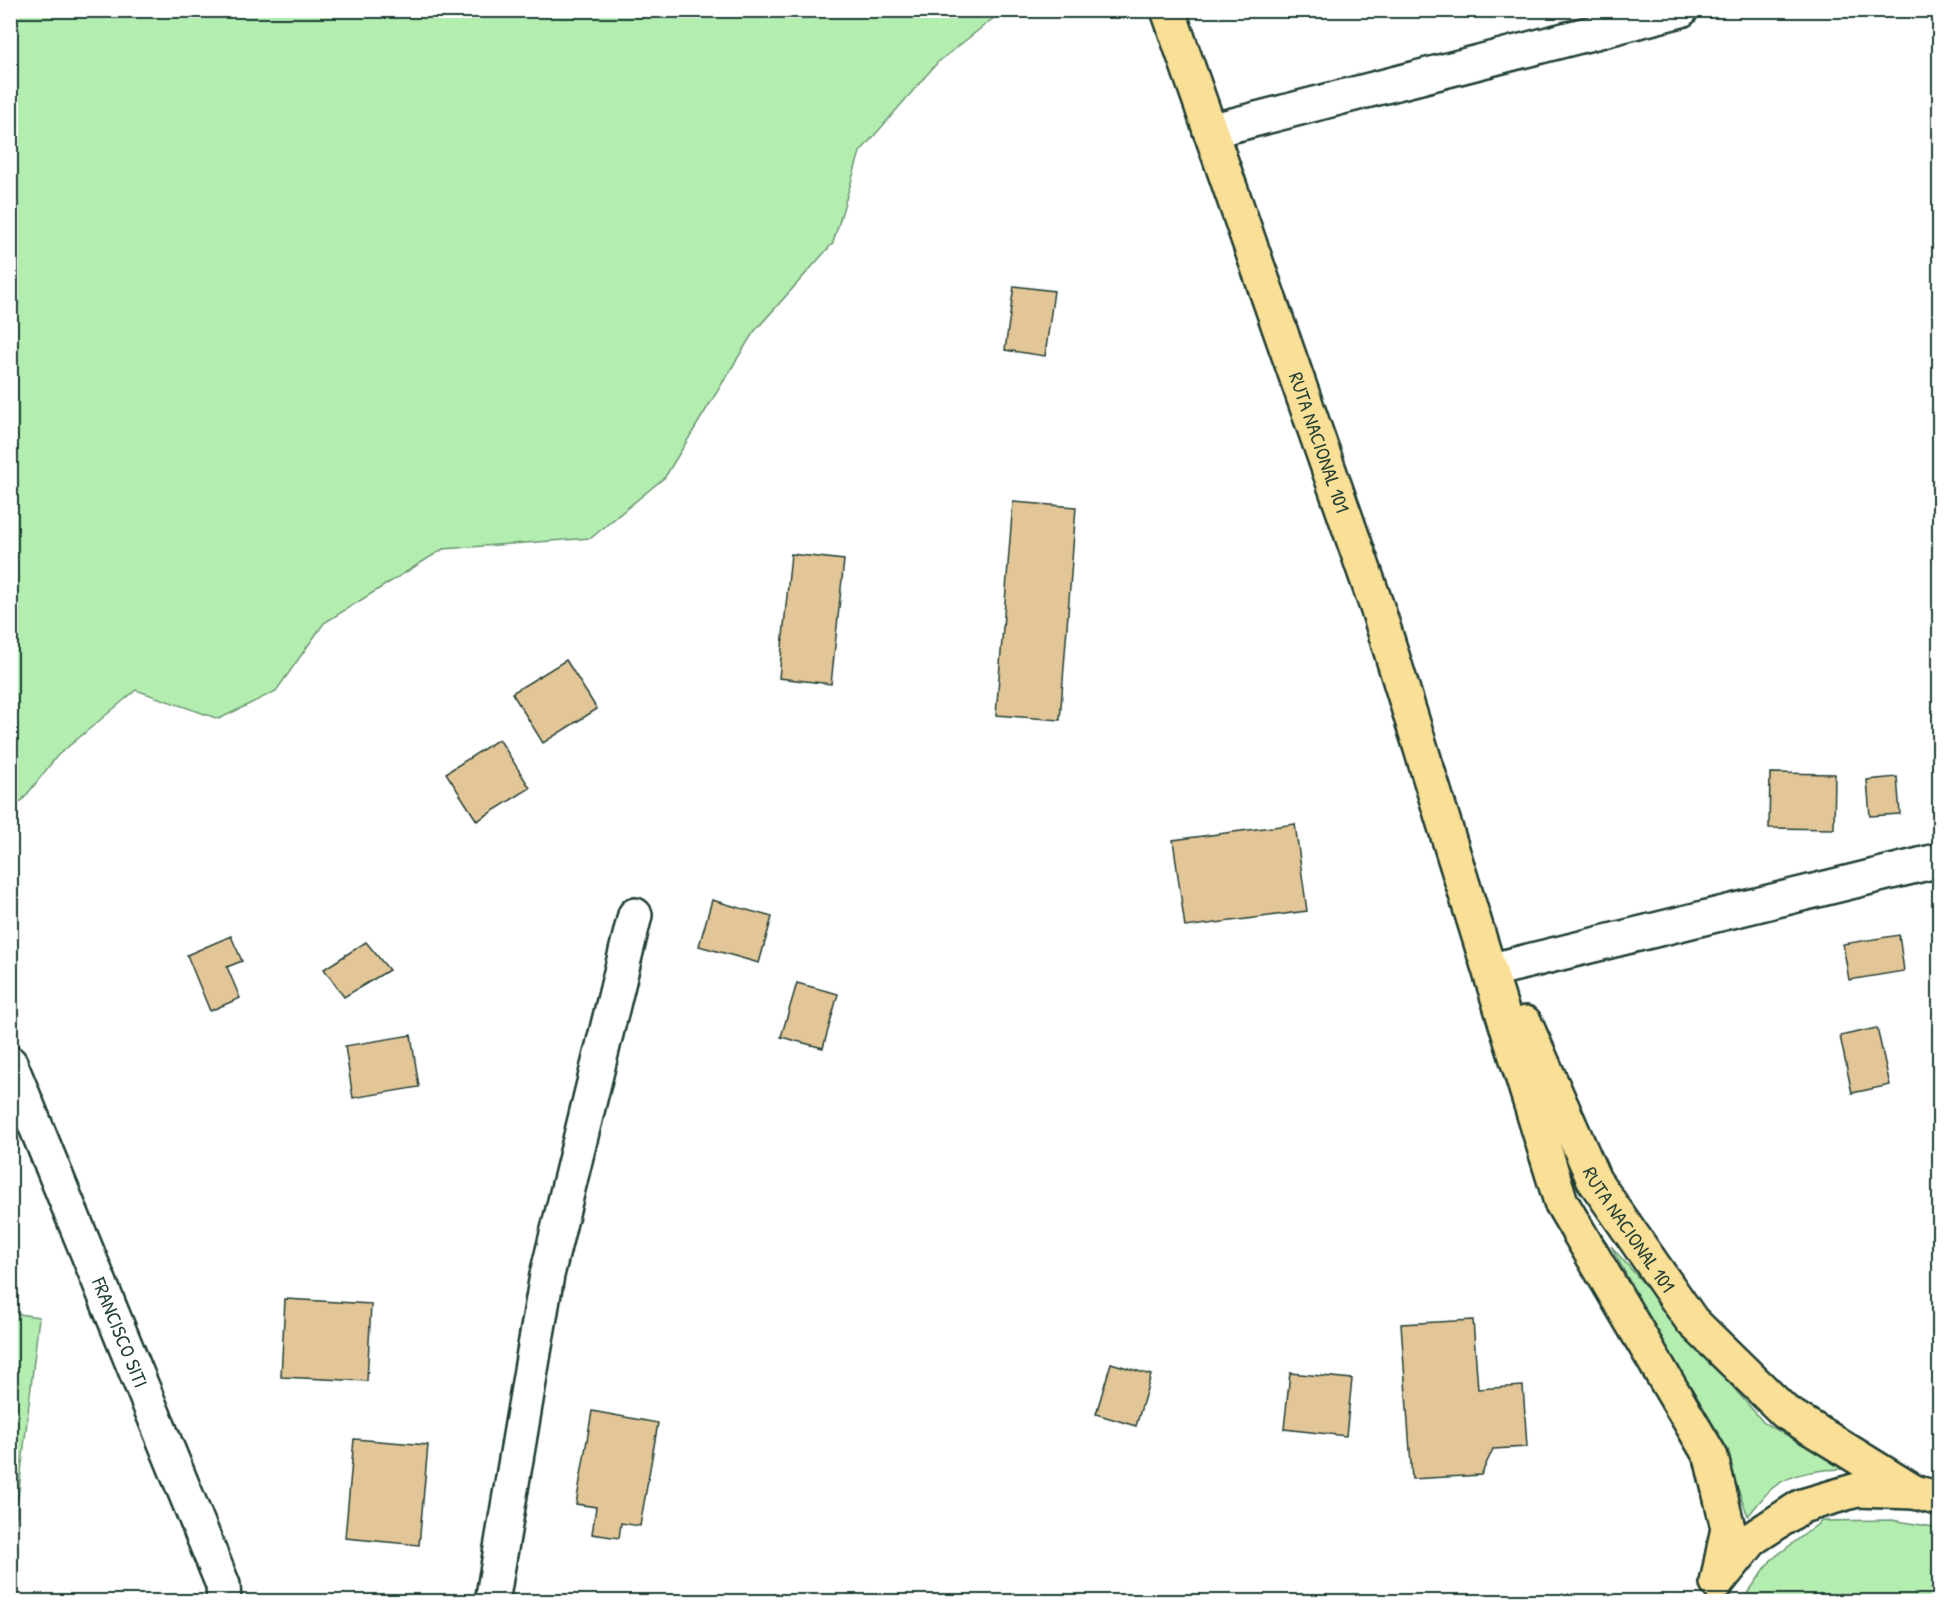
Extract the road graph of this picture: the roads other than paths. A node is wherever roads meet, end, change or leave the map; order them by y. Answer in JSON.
{"nodes":[{"id":1,"x":1168,"y":10,"type":"edge"},
{"id":2,"x":1681,"y":10,"type":"edge"},
{"id":3,"x":1210,"y":131,"type":"junction"},
{"id":4,"x":1940,"y":860,"type":"edge"},
{"id":5,"x":1460,"y":876,"type":"junction"},
{"id":6,"x":635,"y":915,"type":"dead end"},
{"id":7,"x":1500,"y":968,"type":"junction"},
{"id":8,"x":10,"y":1063,"type":"edge"},
{"id":9,"x":1927,"y":1495,"type":"edge"},
{"id":10,"x":1712,"y":1592,"type":"edge"},
{"id":11,"x":224,"y":1602,"type":"edge"},
{"id":12,"x":492,"y":1602,"type":"edge"}],
"edges":[{"from":1,"to":3,"type":"main road","name":"RUTA NACIONAL 101"},
{"from":2,"to":3,"type":"street"},
{"from":3,"to":5,"type":"main road","name":"RUTA NACIONAL 101"},
{"from":4,"to":7,"type":"street"},
{"from":5,"to":7,"type":"main road","name":"RUTA NACIONAL 101"},
{"from":5,"to":10,"type":"main road","name":"RUTA NACIONAL 101"},
{"from":6,"to":12,"type":"street"},
{"from":7,"to":9,"type":"main road","name":"RUTA NACIONAL 101"},
{"from":8,"to":11,"type":"street","name":"FRANCISCO SITI"},
{"from":9,"to":10,"type":"main road"}]}
